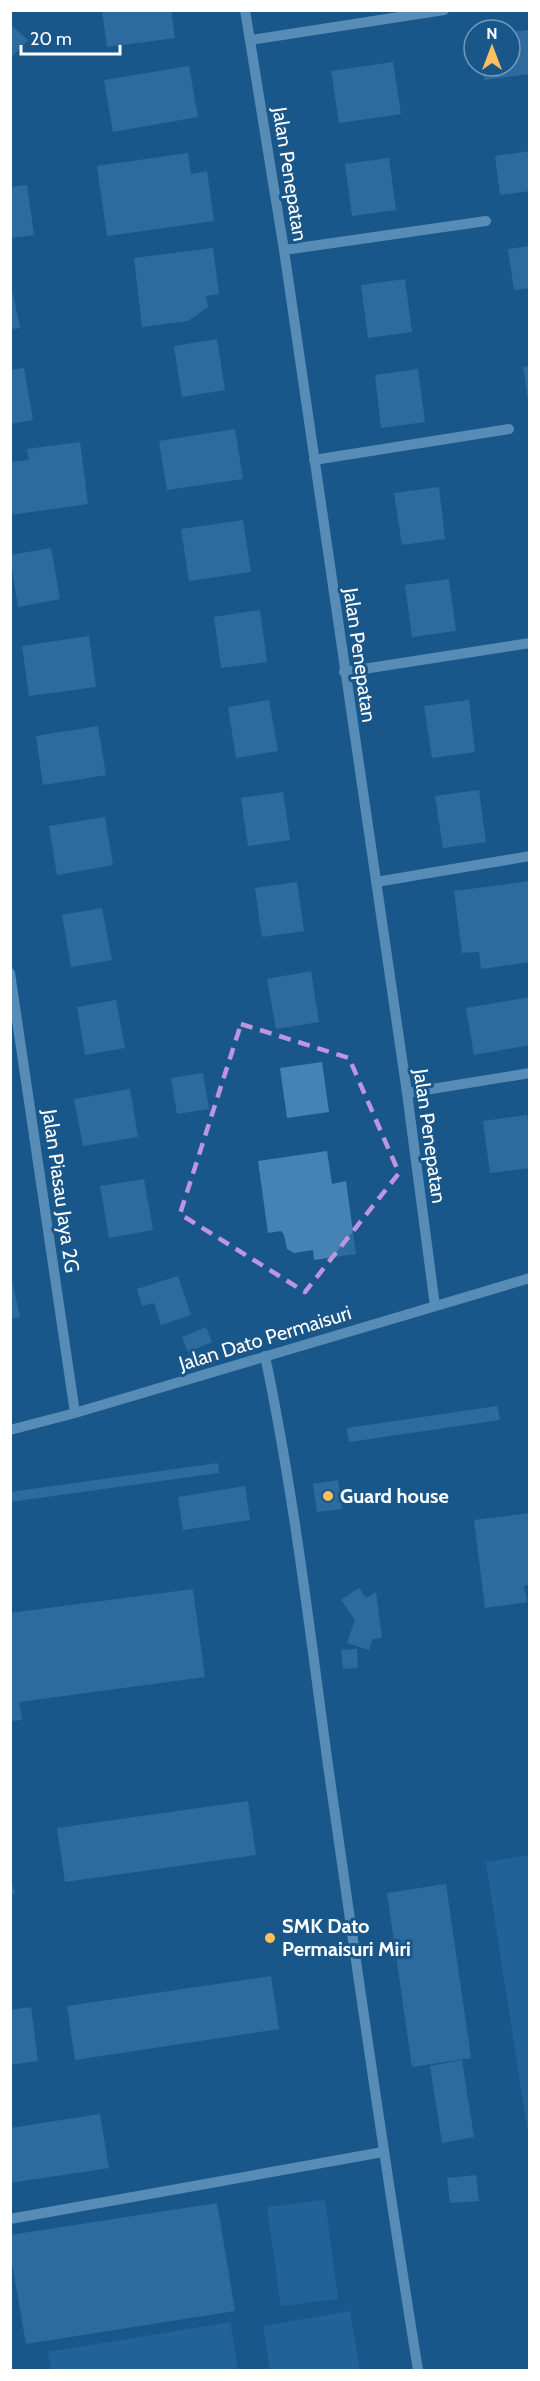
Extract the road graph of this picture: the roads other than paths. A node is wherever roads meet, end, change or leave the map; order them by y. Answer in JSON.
{"nodes":[{"id":1,"x":245,"y":10,"type":"edge"},
{"id":2,"x":444,"y":10,"type":"edge"},
{"id":3,"x":251,"y":40,"type":"junction"},
{"id":4,"x":486,"y":221,"type":"dead end"},
{"id":5,"x":284,"y":250,"type":"junction"},
{"id":6,"x":509,"y":429,"type":"dead end"},
{"id":7,"x":314,"y":459,"type":"junction"},
{"id":8,"x":530,"y":643,"type":"edge"},
{"id":9,"x":344,"y":672,"type":"junction"},
{"id":10,"x":530,"y":856,"type":"edge"},
{"id":11,"x":376,"y":882,"type":"junction"},
{"id":12,"x":10,"y":973,"type":"edge"},
{"id":13,"x":530,"y":1073,"type":"edge"},
{"id":14,"x":407,"y":1093,"type":"junction"},
{"id":15,"x":530,"y":1278,"type":"edge"},
{"id":16,"x":435,"y":1306,"type":"junction"},
{"id":17,"x":265,"y":1356,"type":"junction"},
{"id":18,"x":75,"y":1413,"type":"junction"},
{"id":19,"x":10,"y":1430,"type":"edge"},
{"id":20,"x":383,"y":2152,"type":"junction"},
{"id":21,"x":10,"y":2218,"type":"edge"},
{"id":22,"x":418,"y":2370,"type":"edge"}],
"edges":[{"from":1,"to":3,"type":"street","name":"Jalan Penepatan"},
{"from":2,"to":3,"type":"street"},
{"from":3,"to":5,"type":"street","name":"Jalan Penepatan"},
{"from":4,"to":5,"type":"street"},
{"from":5,"to":7,"type":"street","name":"Jalan Penepatan"},
{"from":6,"to":7,"type":"street"},
{"from":7,"to":9,"type":"street","name":"Jalan Penepatan"},
{"from":8,"to":9,"type":"street"},
{"from":9,"to":11,"type":"street","name":"Jalan Penepatan"},
{"from":10,"to":11,"type":"street"},
{"from":11,"to":14,"type":"street","name":"Jalan Penepatan"},
{"from":12,"to":18,"type":"street","name":"Jalan Piasau Jaya 2G"},
{"from":13,"to":14,"type":"street"},
{"from":14,"to":16,"type":"street","name":"Jalan Penepatan"},
{"from":15,"to":16,"type":"street","name":"Jalan Dato Permaisuri"},
{"from":16,"to":17,"type":"street","name":"Jalan Dato Permaisuri"},
{"from":17,"to":18,"type":"street","name":"Jalan Dato Permaisuri"},
{"from":17,"to":20,"type":"street"},
{"from":18,"to":19,"type":"street","name":"Jalan Dato Permaisuri"},
{"from":20,"to":21,"type":"street"},
{"from":20,"to":22,"type":"street"}]}
